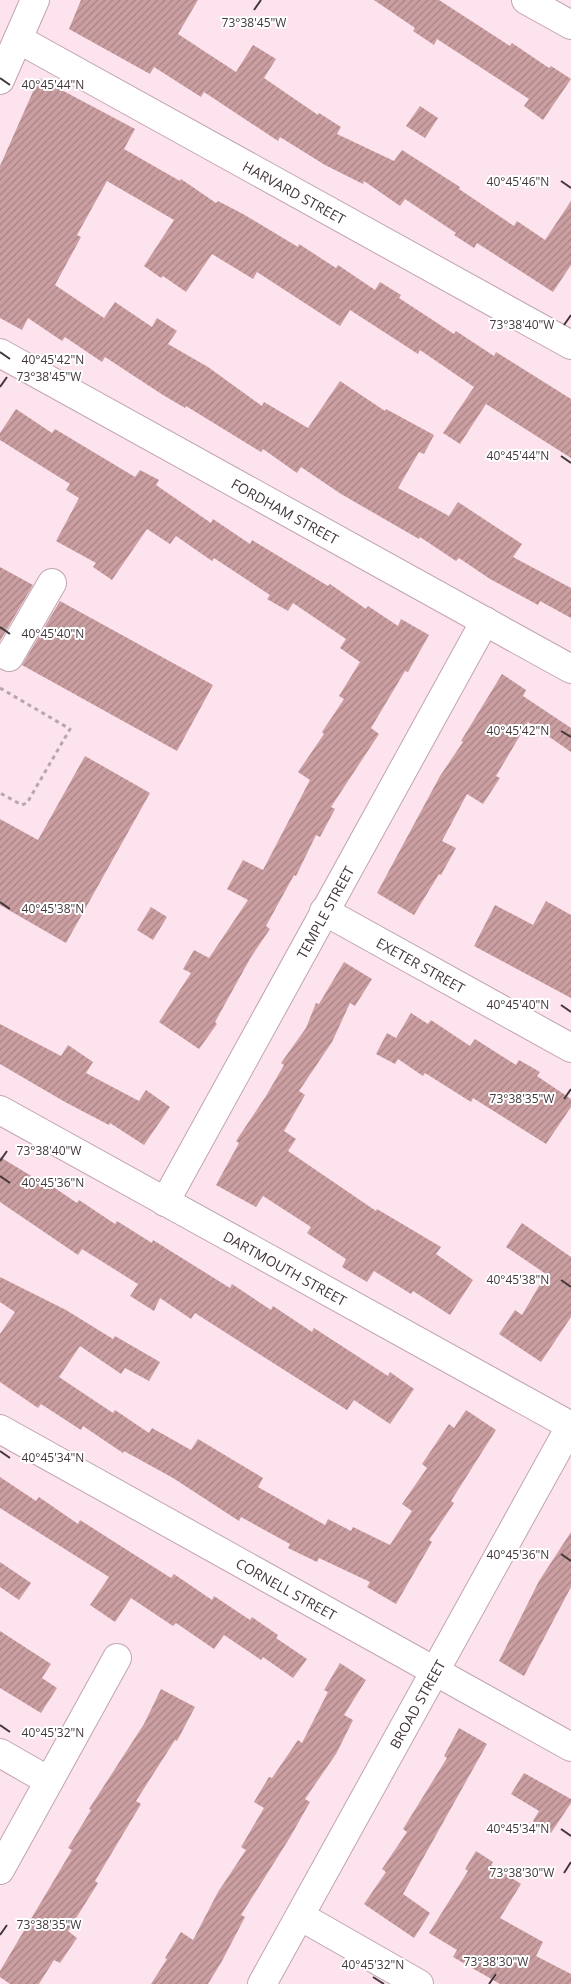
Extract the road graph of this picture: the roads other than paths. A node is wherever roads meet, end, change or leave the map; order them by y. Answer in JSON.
{"nodes":[{"id":1,"x":35,"y":0,"type":"edge"},
{"id":2,"x":526,"y":0,"type":"edge"},
{"id":3,"x":571,"y":25,"type":"edge"},
{"id":4,"x":18,"y":39,"type":"junction"},
{"id":5,"x":0,"y":80,"type":"edge"},
{"id":6,"x":571,"y":345,"type":"edge"},
{"id":7,"x":0,"y":354,"type":"edge"},
{"id":8,"x":52,"y":583,"type":"dead end"},
{"id":9,"x":485,"y":621,"type":"junction"},
{"id":10,"x":10,"y":657,"type":"dead end"},
{"id":11,"x":571,"y":669,"type":"edge"},
{"id":12,"x":324,"y":911,"type":"junction"},
{"id":13,"x":571,"y":1048,"type":"edge"},
{"id":14,"x":0,"y":1110,"type":"edge"},
{"id":15,"x":165,"y":1202,"type":"junction"},
{"id":16,"x":571,"y":1426,"type":"edge"},
{"id":17,"x":0,"y":1429,"type":"edge"},
{"id":18,"x":117,"y":1658,"type":"dead end"},
{"id":19,"x":435,"y":1671,"type":"junction"},
{"id":20,"x":571,"y":1747,"type":"edge"},
{"id":21,"x":0,"y":1754,"type":"edge"},
{"id":22,"x":49,"y":1781,"type":"junction"},
{"id":23,"x":0,"y":1870,"type":"edge"},
{"id":24,"x":300,"y":1916,"type":"junction"},
{"id":25,"x":262,"y":1984,"type":"edge"},
{"id":26,"x":419,"y":1984,"type":"edge"}],
"edges":[{"from":1,"to":4,"type":"street"},
{"from":2,"to":3,"type":"street"},
{"from":4,"to":5,"type":"street"},
{"from":4,"to":6,"type":"street","name":"HARVARD STREET"},
{"from":7,"to":9,"type":"street","name":"FORDHAM STREET"},
{"from":8,"to":10,"type":"street"},
{"from":9,"to":11,"type":"street","name":"FORDHAM STREET"},
{"from":9,"to":12,"type":"street","name":"TEMPLE STREET"},
{"from":12,"to":13,"type":"street","name":"EXETER STREET"},
{"from":12,"to":15,"type":"street","name":"TEMPLE STREET"},
{"from":14,"to":15,"type":"street","name":"DARTMOUTH STREET"},
{"from":15,"to":16,"type":"street","name":"DARTMOUTH STREET"},
{"from":16,"to":19,"type":"street","name":"BROAD STREET"},
{"from":17,"to":19,"type":"street","name":"CORNELL STREET"},
{"from":18,"to":22,"type":"street"},
{"from":19,"to":20,"type":"street","name":"CORNELL STREET"},
{"from":19,"to":24,"type":"street","name":"BROAD STREET"},
{"from":21,"to":22,"type":"street"},
{"from":22,"to":23,"type":"street"},
{"from":24,"to":25,"type":"street","name":"BROAD STREET"},
{"from":24,"to":26,"type":"street"}]}
